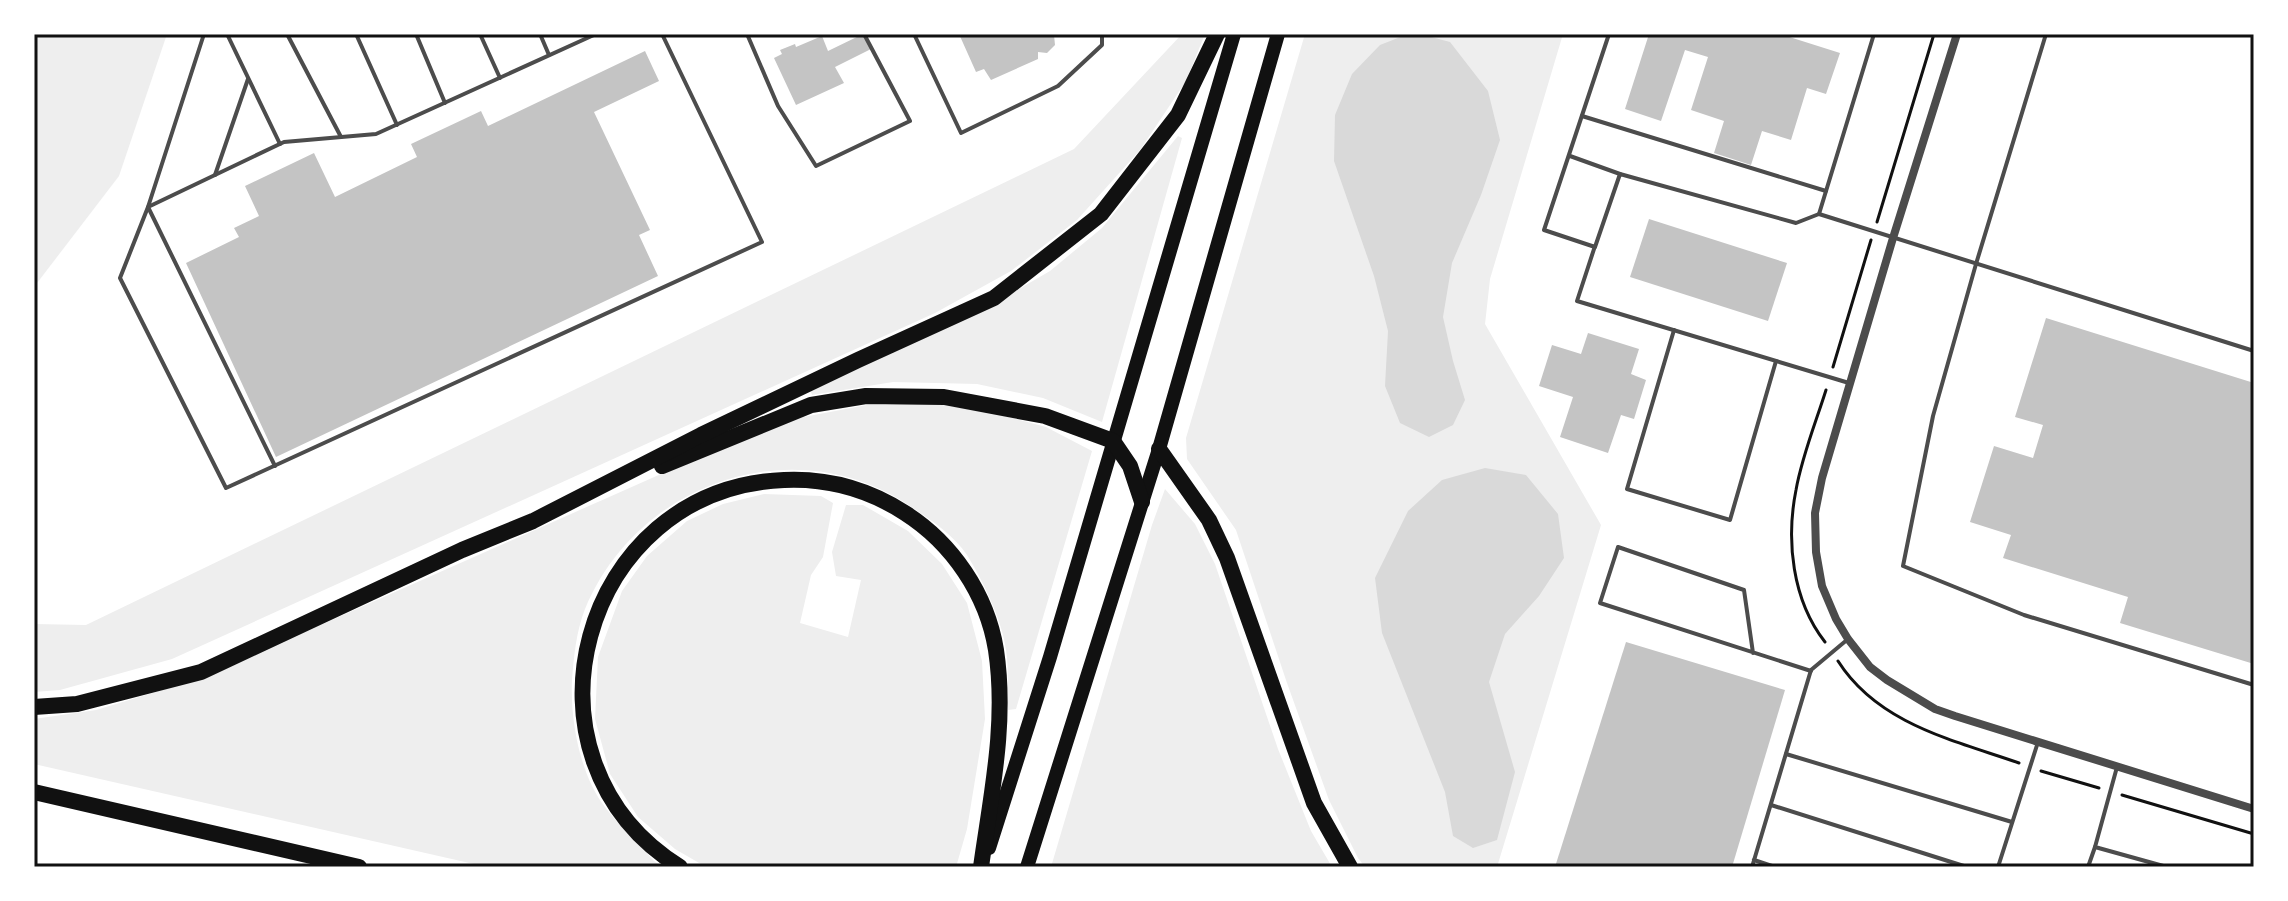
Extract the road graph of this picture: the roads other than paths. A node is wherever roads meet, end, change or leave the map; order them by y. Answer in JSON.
{"nodes":[{"id":1,"x":204,"y":34,"type":"edge"},
{"id":2,"x":227,"y":34,"type":"edge"},
{"id":3,"x":287,"y":34,"type":"edge"},
{"id":4,"x":356,"y":34,"type":"edge"},
{"id":5,"x":416,"y":34,"type":"edge"},
{"id":6,"x":480,"y":34,"type":"edge"},
{"id":7,"x":540,"y":34,"type":"edge"},
{"id":8,"x":596,"y":34,"type":"edge"},
{"id":9,"x":662,"y":34,"type":"edge"},
{"id":10,"x":747,"y":34,"type":"edge"},
{"id":11,"x":864,"y":34,"type":"edge"},
{"id":12,"x":914,"y":34,"type":"edge"},
{"id":13,"x":1102,"y":34,"type":"edge"},
{"id":14,"x":1217,"y":34,"type":"edge"},
{"id":15,"x":1234,"y":34,"type":"edge"},
{"id":16,"x":1278,"y":34,"type":"edge"},
{"id":17,"x":1609,"y":34,"type":"edge"},
{"id":18,"x":1874,"y":34,"type":"edge"},
{"id":19,"x":1957,"y":34,"type":"edge"},
{"id":20,"x":2046,"y":34,"type":"edge"},
{"id":21,"x":549,"y":55,"type":"junction"},
{"id":22,"x":500,"y":78,"type":"junction"},
{"id":23,"x":248,"y":79,"type":"junction"},
{"id":24,"x":445,"y":103,"type":"junction"},
{"id":25,"x":1582,"y":116,"type":"junction"},
{"id":26,"x":397,"y":125,"type":"junction"},
{"id":27,"x":341,"y":137,"type":"junction"},
{"id":28,"x":280,"y":144,"type":"junction"},
{"id":29,"x":1569,"y":155,"type":"junction"},
{"id":30,"x":1620,"y":174,"type":"junction"},
{"id":31,"x":214,"y":175,"type":"junction"},
{"id":32,"x":1826,"y":191,"type":"junction"},
{"id":33,"x":148,"y":207,"type":"junction"},
{"id":34,"x":1819,"y":214,"type":"junction"},
{"id":35,"x":1893,"y":238,"type":"junction"},
{"id":36,"x":1595,"y":246,"type":"junction"},
{"id":37,"x":1976,"y":264,"type":"junction"},
{"id":38,"x":1674,"y":330,"type":"junction"},
{"id":39,"x":2254,"y":351,"type":"edge"},
{"id":40,"x":1776,"y":361,"type":"junction"},
{"id":41,"x":1850,"y":383,"type":"junction"},
{"id":42,"x":1113,"y":441,"type":"junction"},
{"id":43,"x":1159,"y":449,"type":"junction"},
{"id":44,"x":275,"y":466,"type":"junction"},
{"id":45,"x":1142,"y":502,"type":"junction"},
{"id":46,"x":533,"y":521,"type":"junction"},
{"id":47,"x":1848,"y":639,"type":"junction"},
{"id":48,"x":1753,"y":653,"type":"junction"},
{"id":49,"x":1811,"y":671,"type":"junction"},
{"id":50,"x":2254,"y":685,"type":"edge"},
{"id":51,"x":34,"y":707,"type":"edge"},
{"id":52,"x":2038,"y":742,"type":"junction"},
{"id":53,"x":1786,"y":754,"type":"junction"},
{"id":54,"x":2117,"y":766,"type":"junction"},
{"id":55,"x":34,"y":792,"type":"edge"},
{"id":56,"x":1771,"y":805,"type":"junction"},
{"id":57,"x":2254,"y":809,"type":"edge"},
{"id":58,"x":2012,"y":822,"type":"junction"},
{"id":59,"x":2095,"y":847,"type":"junction"},
{"id":60,"x":1754,"y":860,"type":"junction"},
{"id":61,"x":359,"y":867,"type":"edge"},
{"id":62,"x":680,"y":867,"type":"edge"},
{"id":63,"x":982,"y":867,"type":"edge"},
{"id":64,"x":1027,"y":867,"type":"edge"},
{"id":65,"x":1350,"y":867,"type":"edge"},
{"id":66,"x":1752,"y":867,"type":"edge"},
{"id":67,"x":1775,"y":867,"type":"edge"},
{"id":68,"x":1967,"y":867,"type":"edge"},
{"id":69,"x":1998,"y":867,"type":"edge"},
{"id":70,"x":2088,"y":867,"type":"edge"},
{"id":71,"x":2167,"y":867,"type":"edge"}],
"edges":[{"from":1,"to":33,"type":"lane"},
{"from":2,"to":23,"type":"lane"},
{"from":3,"to":27,"type":"lane"},
{"from":4,"to":26,"type":"lane"},
{"from":5,"to":24,"type":"lane"},
{"from":6,"to":22,"type":"lane"},
{"from":7,"to":21,"type":"lane"},
{"from":8,"to":21,"type":"lane"},
{"from":9,"to":44,"type":"lane"},
{"from":10,"to":11,"type":"lane"},
{"from":12,"to":13,"type":"lane"},
{"from":14,"to":46,"type":"highway"},
{"from":15,"to":42,"type":"main road"},
{"from":16,"to":43,"type":"main road"},
{"from":17,"to":25,"type":"lane"},
{"from":18,"to":32,"type":"lane"},
{"from":19,"to":35,"type":"street"},
{"from":20,"to":37,"type":"lane"},
{"from":21,"to":22,"type":"lane"},
{"from":22,"to":24,"type":"lane"},
{"from":23,"to":28,"type":"lane"},
{"from":23,"to":31,"type":"lane"},
{"from":24,"to":26,"type":"lane"},
{"from":25,"to":29,"type":"lane"},
{"from":25,"to":32,"type":"lane"},
{"from":26,"to":27,"type":"lane"},
{"from":27,"to":28,"type":"lane"},
{"from":28,"to":31,"type":"lane"},
{"from":29,"to":30,"type":"lane"},
{"from":29,"to":36,"type":"lane"},
{"from":30,"to":34,"type":"lane"},
{"from":30,"to":36,"type":"lane"},
{"from":31,"to":33,"type":"lane"},
{"from":32,"to":34,"type":"lane"},
{"from":33,"to":44,"type":"lane"},
{"from":33,"to":44,"type":"lane"},
{"from":34,"to":35,"type":"lane"},
{"from":35,"to":37,"type":"lane"},
{"from":35,"to":41,"type":"street"},
{"from":36,"to":38,"type":"lane"},
{"from":37,"to":39,"type":"lane"},
{"from":37,"to":50,"type":"lane"},
{"from":38,"to":40,"type":"lane"},
{"from":38,"to":40,"type":"lane"},
{"from":40,"to":41,"type":"lane"},
{"from":41,"to":47,"type":"street"},
{"from":42,"to":45,"type":"highway"},
{"from":42,"to":46,"type":"highway"},
{"from":42,"to":63,"type":"main road"},
{"from":43,"to":45,"type":"main road"},
{"from":43,"to":65,"type":"highway"},
{"from":45,"to":64,"type":"main road"},
{"from":46,"to":51,"type":"highway"},
{"from":47,"to":49,"type":"lane"},
{"from":47,"to":52,"type":"street"},
{"from":48,"to":48,"type":"lane"},
{"from":48,"to":49,"type":"lane"},
{"from":49,"to":53,"type":"lane"},
{"from":52,"to":54,"type":"street"},
{"from":52,"to":58,"type":"lane"},
{"from":53,"to":56,"type":"lane"},
{"from":53,"to":58,"type":"lane"},
{"from":54,"to":57,"type":"street"},
{"from":54,"to":59,"type":"lane"},
{"from":55,"to":61,"type":"highway"},
{"from":56,"to":60,"type":"lane"},
{"from":56,"to":68,"type":"lane"},
{"from":58,"to":69,"type":"lane"},
{"from":59,"to":70,"type":"lane"},
{"from":59,"to":71,"type":"lane"},
{"from":60,"to":66,"type":"lane"},
{"from":60,"to":67,"type":"lane"},
{"from":62,"to":63,"type":"highway"}]}
